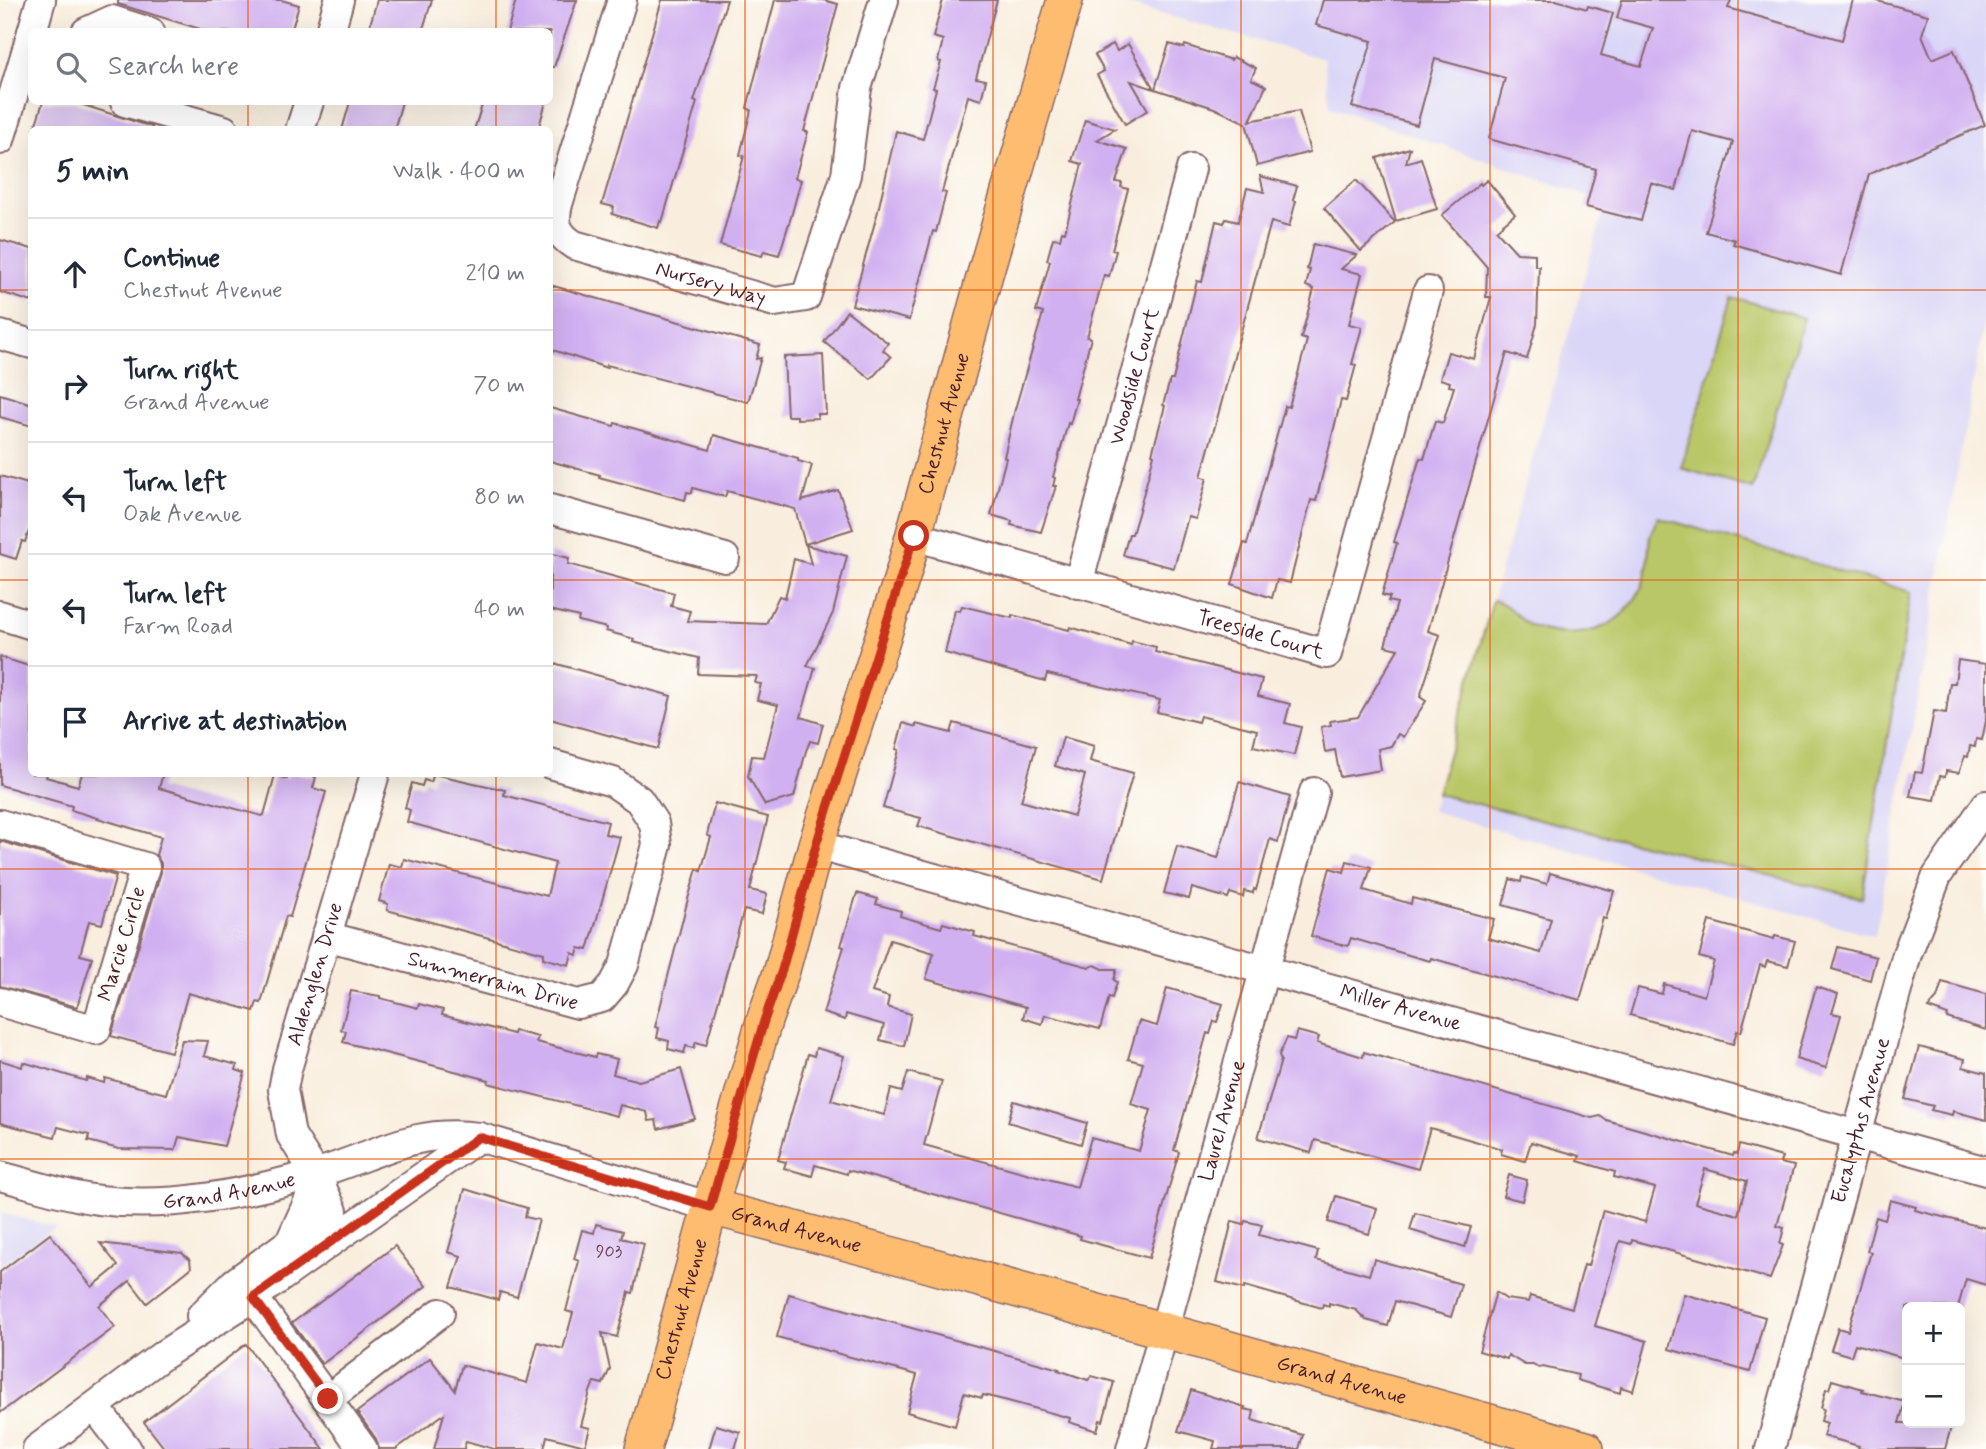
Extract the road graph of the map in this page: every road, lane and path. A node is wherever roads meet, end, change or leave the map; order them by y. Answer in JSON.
{"nodes":[{"id":1,"x":41,"y":0,"type":"edge"},
{"id":2,"x":339,"y":0,"type":"edge"},
{"id":3,"x":622,"y":0,"type":"edge"},
{"id":4,"x":884,"y":0,"type":"edge"},
{"id":5,"x":1065,"y":0,"type":"edge"},
{"id":6,"x":33,"y":28,"type":"edge"},
{"id":7,"x":95,"y":28,"type":"edge"},
{"id":8,"x":137,"y":28,"type":"edge"},
{"id":9,"x":331,"y":28,"type":"edge"},
{"id":10,"x":28,"y":46,"type":"edge"},
{"id":11,"x":136,"y":105,"type":"edge"},
{"id":12,"x":308,"y":105,"type":"edge"},
{"id":13,"x":210,"y":126,"type":"edge"},
{"id":14,"x":301,"y":126,"type":"edge"},
{"id":15,"x":0,"y":140,"type":"edge"},
{"id":16,"x":1191,"y":169,"type":"dead end"},
{"id":17,"x":1428,"y":291,"type":"dead end"},
{"id":18,"x":0,"y":335,"type":"edge"},
{"id":19,"x":28,"y":343,"type":"edge"},
{"id":20,"x":553,"y":510,"type":"edge"},
{"id":21,"x":914,"y":536,"type":"junction"},
{"id":22,"x":725,"y":558,"type":"dead end"},
{"id":23,"x":1078,"y":584,"type":"junction"},
{"id":24,"x":0,"y":615,"type":"edge"},
{"id":25,"x":28,"y":624,"type":"edge"},
{"id":26,"x":553,"y":765,"type":"edge"},
{"id":27,"x":373,"y":777,"type":"edge"},
{"id":28,"x":1314,"y":792,"type":"dead end"},
{"id":29,"x":1982,"y":818,"type":"edge"},
{"id":30,"x":0,"y":824,"type":"edge"},
{"id":31,"x":816,"y":845,"type":"junction"},
{"id":32,"x":326,"y":936,"type":"junction"},
{"id":33,"x":1265,"y":969,"type":"junction"},
{"id":34,"x":0,"y":1002,"type":"edge"},
{"id":35,"x":1858,"y":1135,"type":"junction"},
{"id":36,"x":479,"y":1137,"type":"junction"},
{"id":37,"x":1986,"y":1171,"type":"edge"},
{"id":38,"x":315,"y":1173,"type":"junction"},
{"id":39,"x":0,"y":1176,"type":"edge"},
{"id":40,"x":710,"y":1207,"type":"junction"},
{"id":41,"x":315,"y":1254,"type":"junction"},
{"id":42,"x":253,"y":1297,"type":"junction"},
{"id":43,"x":440,"y":1313,"type":"dead end"},
{"id":44,"x":1163,"y":1332,"type":"junction"},
{"id":45,"x":163,"y":1355,"type":"junction"},
{"id":46,"x":328,"y":1399,"type":"junction"},
{"id":47,"x":95,"y":1407,"type":"junction"},
{"id":48,"x":37,"y":1449,"type":"edge"},
{"id":49,"x":127,"y":1449,"type":"edge"},
{"id":50,"x":363,"y":1449,"type":"edge"},
{"id":51,"x":643,"y":1449,"type":"edge"},
{"id":52,"x":1131,"y":1449,"type":"edge"},
{"id":53,"x":1586,"y":1449,"type":"edge"},
{"id":54,"x":1770,"y":1449,"type":"edge"}],
"edges":[{"from":1,"to":6,"type":"street"},
{"from":2,"to":9,"type":"street"},
{"from":3,"to":4,"type":"street","name":"Nursery Way"},
{"from":5,"to":21,"type":"main road","name":"Chestnut Avenue"},
{"from":7,"to":8,"type":"street"},
{"from":10,"to":15,"type":"street"},
{"from":11,"to":13,"type":"street"},
{"from":12,"to":14,"type":"street"},
{"from":16,"to":23,"type":"street","name":"Woodside Court"},
{"from":17,"to":23,"type":"street","name":"Treeside Court"},
{"from":18,"to":19,"type":"street"},
{"from":20,"to":22,"type":"street"},
{"from":21,"to":23,"type":"street","name":"Treeside Court"},
{"from":21,"to":31,"type":"main road","name":"Chestnut Avenue"},
{"from":24,"to":25,"type":"street"},
{"from":26,"to":32,"type":"street","name":"Summerrain Drive"},
{"from":27,"to":32,"type":"street","name":"Aldenglen Drive"},
{"from":28,"to":33,"type":"street","name":"Laurel Avenue"},
{"from":29,"to":35,"type":"street","name":"Eucalyptus Avenue"},
{"from":30,"to":34,"type":"street","name":"Marcie Circle"},
{"from":31,"to":33,"type":"street","name":"Miller Avenue"},
{"from":31,"to":40,"type":"main road","name":"Chestnut Avenue"},
{"from":32,"to":38,"type":"street","name":"Aldenglen Drive"},
{"from":33,"to":35,"type":"street","name":"Miller Avenue"},
{"from":33,"to":44,"type":"street","name":"Laurel Avenue"},
{"from":35,"to":37,"type":"street","name":"Miller Avenue"},
{"from":35,"to":54,"type":"street","name":"Eucalyptus Avenue"},
{"from":36,"to":38,"type":"street","name":"Grand Avenue"},
{"from":36,"to":40,"type":"street","name":"Grand Avenue"},
{"from":36,"to":41,"type":"street"},
{"from":38,"to":39,"type":"street","name":"Grand Avenue"},
{"from":38,"to":41,"type":"street","name":"Aldenglen Drive"},
{"from":38,"to":45,"type":"street"},
{"from":40,"to":44,"type":"main road","name":"Grand Avenue"},
{"from":40,"to":51,"type":"main road","name":"Chestnut Avenue"},
{"from":41,"to":42,"type":"street"},
{"from":42,"to":45,"type":"street"},
{"from":42,"to":46,"type":"street"},
{"from":43,"to":46,"type":"street"},
{"from":44,"to":52,"type":"street","name":"Laurel Avenue"},
{"from":44,"to":53,"type":"main road","name":"Grand Avenue"},
{"from":45,"to":47,"type":"street"},
{"from":46,"to":50,"type":"street"},
{"from":47,"to":48,"type":"street"},
{"from":47,"to":49,"type":"street"}]}
